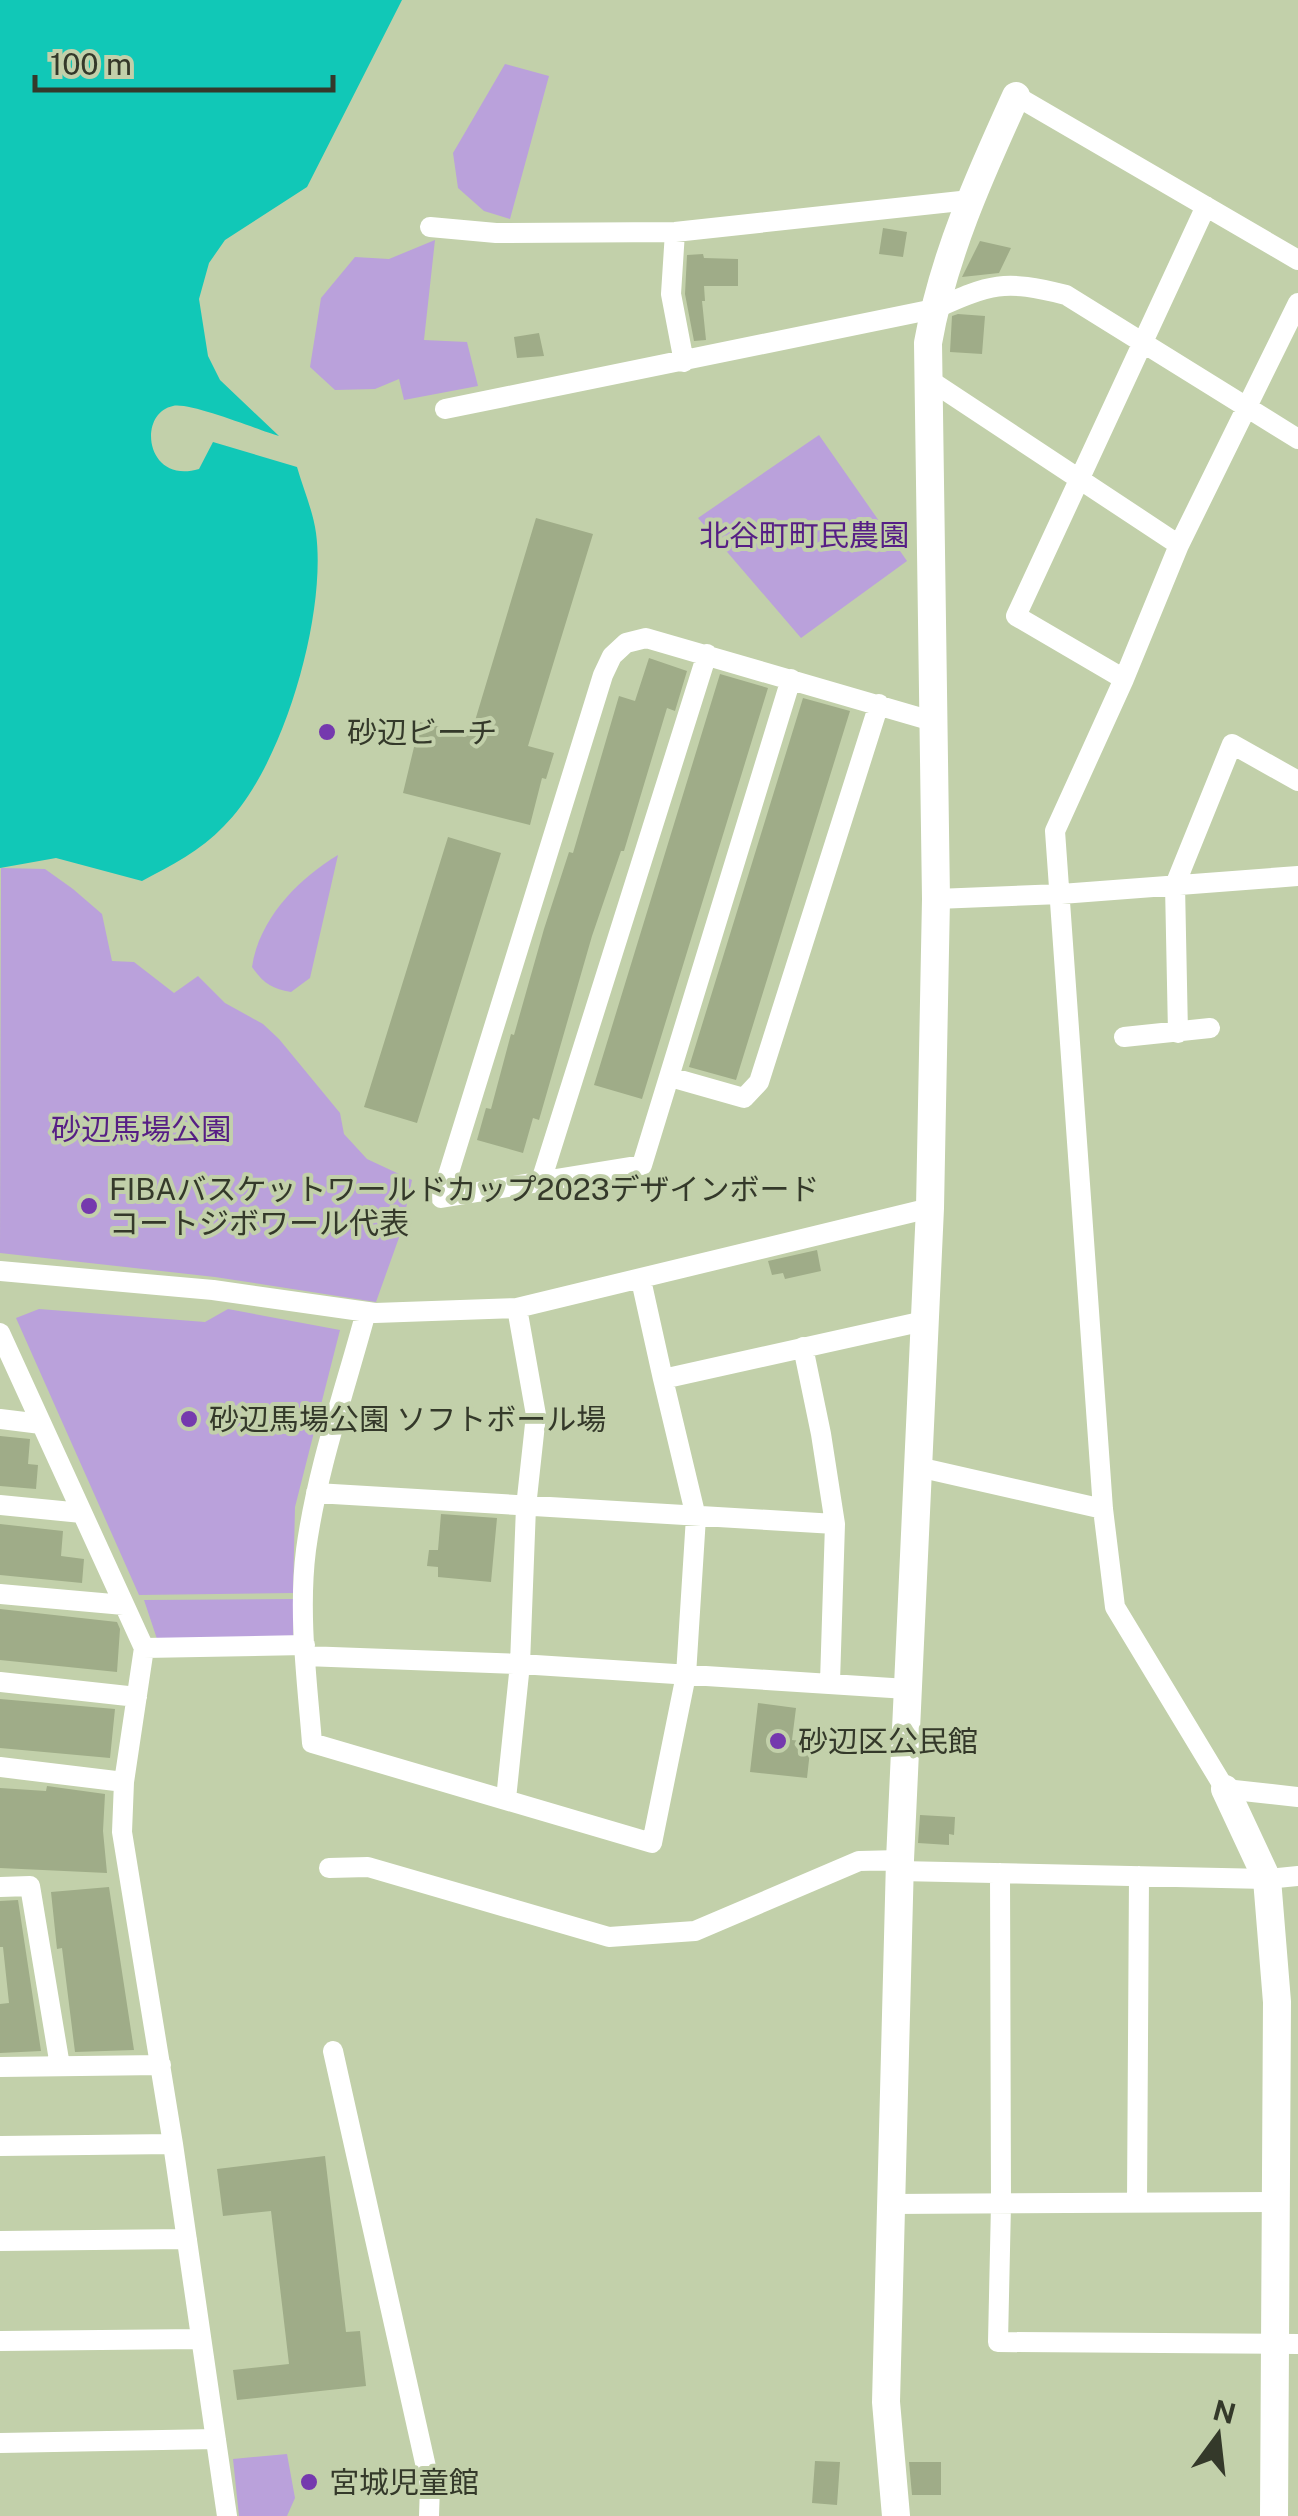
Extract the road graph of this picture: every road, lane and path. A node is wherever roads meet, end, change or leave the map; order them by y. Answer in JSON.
{"nodes":[{"id":1,"x":1016,"y":96,"type":"joint"},
{"id":2,"x":970,"y":200,"type":"junction"},
{"id":3,"x":1206,"y":206,"type":"junction"},
{"id":4,"x":430,"y":227,"type":"dead end"},
{"id":5,"x":675,"y":232,"type":"junction"},
{"id":6,"x":1298,"y":260,"type":"edge"},
{"id":7,"x":1298,"y":303,"type":"edge"},
{"id":8,"x":934,"y":310,"type":"junction"},
{"id":9,"x":1141,"y":342,"type":"junction"},
{"id":10,"x":684,"y":362,"type":"junction"},
{"id":11,"x":928,"y":379,"type":"junction"},
{"id":12,"x":1247,"y":409,"type":"junction"},
{"id":13,"x":445,"y":410,"type":"dead end"},
{"id":14,"x":1298,"y":440,"type":"edge"},
{"id":15,"x":1080,"y":480,"type":"junction"},
{"id":16,"x":1179,"y":545,"type":"junction"},
{"id":17,"x":707,"y":654,"type":"junction"},
{"id":18,"x":792,"y":679,"type":"junction"},
{"id":19,"x":1124,"y":680,"type":"junction"},
{"id":20,"x":880,"y":704,"type":"junction"},
{"id":21,"x":932,"y":721,"type":"junction"},
{"id":22,"x":1298,"y":781,"type":"edge"},
{"id":23,"x":1298,"y":876,"type":"edge"},
{"id":24,"x":1175,"y":886,"type":"junction"},
{"id":25,"x":1061,"y":894,"type":"junction"},
{"id":26,"x":936,"y":899,"type":"junction"},
{"id":27,"x":1210,"y":1028,"type":"dead end"},
{"id":28,"x":1178,"y":1032,"type":"junction"},
{"id":29,"x":1124,"y":1037,"type":"dead end"},
{"id":30,"x":670,"y":1077,"type":"junction"},
{"id":31,"x":542,"y":1181,"type":"junction"},
{"id":32,"x":930,"y":1208,"type":"junction"},
{"id":33,"x":0,"y":1271,"type":"edge"},
{"id":34,"x":641,"y":1280,"type":"junction"},
{"id":35,"x":517,"y":1308,"type":"junction"},
{"id":36,"x":366,"y":1312,"type":"junction"},
{"id":37,"x":924,"y":1321,"type":"junction"},
{"id":38,"x":0,"y":1332,"type":"edge"},
{"id":39,"x":802,"y":1348,"type":"junction"},
{"id":40,"x":663,"y":1378,"type":"junction"},
{"id":41,"x":0,"y":1419,"type":"edge"},
{"id":42,"x":41,"y":1424,"type":"junction"},
{"id":43,"x":918,"y":1467,"type":"junction"},
{"id":44,"x":316,"y":1493,"type":"junction"},
{"id":45,"x":0,"y":1505,"type":"edge"},
{"id":46,"x":526,"y":1507,"type":"junction"},
{"id":47,"x":1103,"y":1510,"type":"junction"},
{"id":48,"x":82,"y":1512,"type":"junction"},
{"id":49,"x":696,"y":1517,"type":"junction"},
{"id":50,"x":835,"y":1524,"type":"junction"},
{"id":51,"x":0,"y":1594,"type":"edge"},
{"id":52,"x":124,"y":1605,"type":"junction"},
{"id":53,"x":144,"y":1648,"type":"junction"},
{"id":54,"x":305,"y":1651,"type":"junction"},
{"id":55,"x":520,"y":1664,"type":"junction"},
{"id":56,"x":686,"y":1675,"type":"junction"},
{"id":57,"x":0,"y":1682,"type":"edge"},
{"id":58,"x":830,"y":1682,"type":"junction"},
{"id":59,"x":907,"y":1688,"type":"junction"},
{"id":60,"x":136,"y":1697,"type":"junction"},
{"id":61,"x":0,"y":1767,"type":"edge"},
{"id":62,"x":124,"y":1782,"type":"junction"},
{"id":63,"x":1225,"y":1788,"type":"junction"},
{"id":64,"x":1298,"y":1797,"type":"edge"},
{"id":65,"x":506,"y":1800,"type":"junction"},
{"id":66,"x":900,"y":1866,"type":"junction"},
{"id":67,"x":329,"y":1868,"type":"dead end"},
{"id":68,"x":1000,"y":1873,"type":"junction"},
{"id":69,"x":1139,"y":1876,"type":"junction"},
{"id":70,"x":1298,"y":1876,"type":"edge"},
{"id":71,"x":1266,"y":1879,"type":"junction"},
{"id":72,"x":0,"y":1886,"type":"edge"},
{"id":73,"x":333,"y":2050,"type":"dead end"},
{"id":74,"x":60,"y":2066,"type":"junction"},
{"id":75,"x":161,"y":2066,"type":"junction"},
{"id":76,"x":0,"y":2067,"type":"edge"},
{"id":77,"x":173,"y":2144,"type":"junction"},
{"id":78,"x":0,"y":2146,"type":"edge"},
{"id":79,"x":1275,"y":2202,"type":"junction"},
{"id":80,"x":1137,"y":2203,"type":"junction"},
{"id":81,"x":891,"y":2204,"type":"junction"},
{"id":82,"x":1001,"y":2204,"type":"junction"},
{"id":83,"x":187,"y":2239,"type":"junction"},
{"id":84,"x":0,"y":2242,"type":"edge"},
{"id":85,"x":202,"y":2338,"type":"junction"},
{"id":86,"x":0,"y":2341,"type":"edge"},
{"id":87,"x":1286,"y":2344,"type":"edge"},
{"id":88,"x":216,"y":2439,"type":"junction"},
{"id":89,"x":0,"y":2442,"type":"edge"},
{"id":90,"x":226,"y":2516,"type":"edge"},
{"id":91,"x":429,"y":2516,"type":"edge"},
{"id":92,"x":896,"y":2516,"type":"edge"},
{"id":93,"x":1274,"y":2516,"type":"edge"}],
"edges":[{"from":1,"to":2,"type":"street"},
{"from":1,"to":3,"type":"street"},
{"from":2,"to":5,"type":"street"},
{"from":2,"to":8,"type":"street"},
{"from":3,"to":6,"type":"street"},
{"from":3,"to":9,"type":"street"},
{"from":4,"to":5,"type":"street"},
{"from":5,"to":10,"type":"street"},
{"from":7,"to":12,"type":"street"},
{"from":8,"to":9,"type":"street"},
{"from":8,"to":10,"type":"street"},
{"from":8,"to":11,"type":"street"},
{"from":9,"to":12,"type":"street"},
{"from":9,"to":15,"type":"street"},
{"from":10,"to":13,"type":"street"},
{"from":11,"to":15,"type":"street"},
{"from":11,"to":21,"type":"street"},
{"from":12,"to":14,"type":"street"},
{"from":12,"to":16,"type":"street"},
{"from":15,"to":16,"type":"street"},
{"from":15,"to":19,"type":"street"},
{"from":16,"to":19,"type":"street"},
{"from":17,"to":18,"type":"street"},
{"from":17,"to":31,"type":"street"},
{"from":17,"to":31,"type":"street"},
{"from":18,"to":20,"type":"street"},
{"from":18,"to":30,"type":"street"},
{"from":19,"to":25,"type":"street"},
{"from":20,"to":21,"type":"street"},
{"from":20,"to":30,"type":"street"},
{"from":21,"to":26,"type":"street"},
{"from":22,"to":24,"type":"street"},
{"from":23,"to":24,"type":"street"},
{"from":24,"to":25,"type":"street"},
{"from":24,"to":28,"type":"street"},
{"from":25,"to":26,"type":"street"},
{"from":25,"to":47,"type":"street"},
{"from":26,"to":32,"type":"street"},
{"from":27,"to":28,"type":"street"},
{"from":28,"to":29,"type":"street"},
{"from":30,"to":31,"type":"street"},
{"from":32,"to":34,"type":"street"},
{"from":32,"to":37,"type":"street"},
{"from":33,"to":36,"type":"street"},
{"from":34,"to":35,"type":"street"},
{"from":34,"to":40,"type":"street"},
{"from":35,"to":36,"type":"street"},
{"from":35,"to":46,"type":"street"},
{"from":36,"to":44,"type":"street"},
{"from":37,"to":39,"type":"street"},
{"from":37,"to":43,"type":"street"},
{"from":38,"to":42,"type":"street"},
{"from":39,"to":40,"type":"street"},
{"from":39,"to":50,"type":"street"},
{"from":40,"to":49,"type":"street"},
{"from":41,"to":42,"type":"street"},
{"from":42,"to":48,"type":"street"},
{"from":43,"to":47,"type":"street"},
{"from":43,"to":59,"type":"street"},
{"from":44,"to":46,"type":"street"},
{"from":44,"to":54,"type":"street"},
{"from":45,"to":48,"type":"street"},
{"from":46,"to":49,"type":"street"},
{"from":46,"to":55,"type":"street"},
{"from":47,"to":63,"type":"street"},
{"from":48,"to":52,"type":"street"},
{"from":49,"to":50,"type":"street"},
{"from":49,"to":56,"type":"street"},
{"from":50,"to":58,"type":"street"},
{"from":51,"to":52,"type":"street"},
{"from":52,"to":53,"type":"street"},
{"from":53,"to":54,"type":"street"},
{"from":53,"to":60,"type":"street"},
{"from":54,"to":55,"type":"street"},
{"from":54,"to":65,"type":"street"},
{"from":55,"to":56,"type":"street"},
{"from":55,"to":65,"type":"street"},
{"from":56,"to":58,"type":"street"},
{"from":56,"to":65,"type":"street"},
{"from":57,"to":60,"type":"street"},
{"from":58,"to":59,"type":"street"},
{"from":59,"to":66,"type":"street"},
{"from":60,"to":62,"type":"street"},
{"from":61,"to":62,"type":"street"},
{"from":62,"to":75,"type":"street"},
{"from":63,"to":64,"type":"street"},
{"from":63,"to":71,"type":"street"},
{"from":66,"to":67,"type":"street"},
{"from":66,"to":68,"type":"street"},
{"from":66,"to":81,"type":"street"},
{"from":68,"to":69,"type":"street"},
{"from":68,"to":82,"type":"street"},
{"from":69,"to":71,"type":"street"},
{"from":69,"to":80,"type":"street"},
{"from":70,"to":71,"type":"street"},
{"from":71,"to":79,"type":"street"},
{"from":72,"to":74,"type":"street"},
{"from":73,"to":91,"type":"street"},
{"from":74,"to":75,"type":"street"},
{"from":74,"to":76,"type":"street"},
{"from":75,"to":77,"type":"street"},
{"from":77,"to":78,"type":"street"},
{"from":77,"to":83,"type":"street"},
{"from":79,"to":80,"type":"street"},
{"from":79,"to":87,"type":"street"},
{"from":80,"to":82,"type":"street"},
{"from":81,"to":82,"type":"street"},
{"from":81,"to":92,"type":"street"},
{"from":82,"to":87,"type":"street"},
{"from":83,"to":84,"type":"street"},
{"from":83,"to":85,"type":"street"},
{"from":85,"to":86,"type":"street"},
{"from":85,"to":88,"type":"street"},
{"from":87,"to":93,"type":"street"},
{"from":88,"to":89,"type":"street"},
{"from":88,"to":90,"type":"street"}]}
